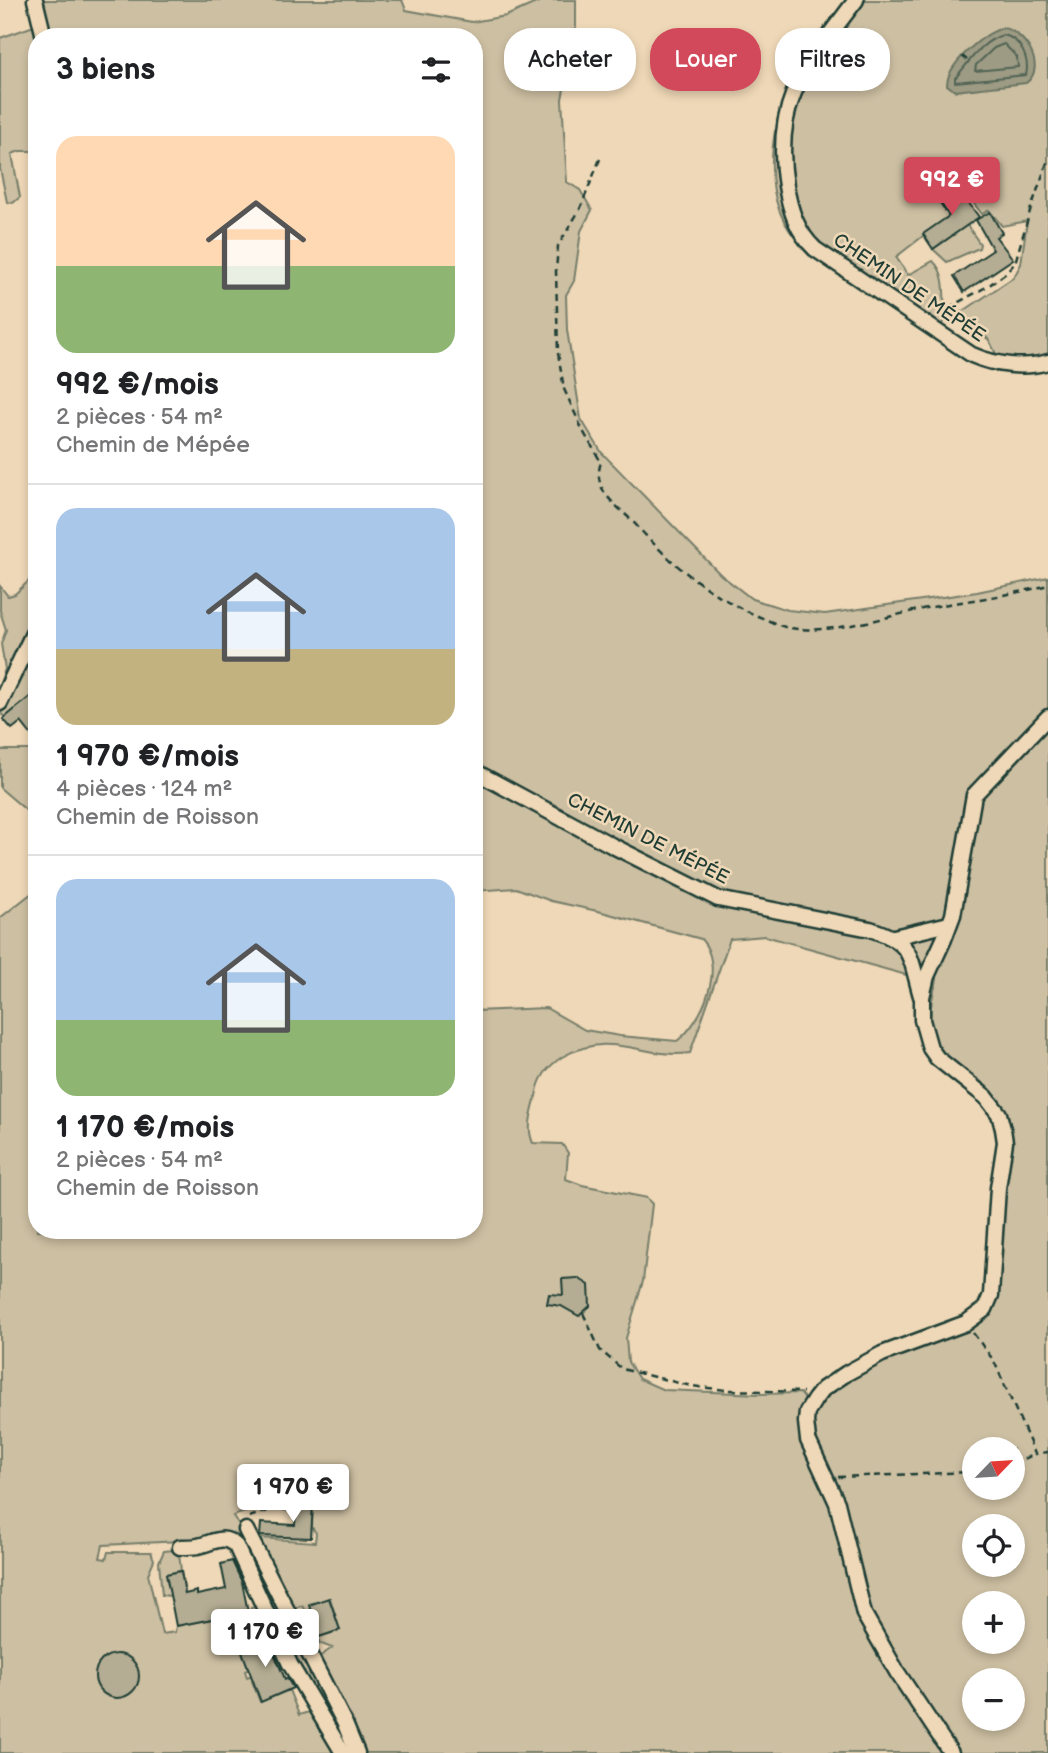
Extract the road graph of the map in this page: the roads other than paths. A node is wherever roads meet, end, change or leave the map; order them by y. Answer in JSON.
{"nodes":[{"id":1,"x":35,"y":0,"type":"edge"},
{"id":2,"x":856,"y":0,"type":"edge"},
{"id":3,"x":42,"y":28,"type":"edge"},
{"id":4,"x":1048,"y":362,"type":"edge"},
{"id":5,"x":28,"y":644,"type":"edge"},
{"id":6,"x":0,"y":702,"type":"edge"},
{"id":7,"x":1048,"y":717,"type":"edge"},
{"id":8,"x":483,"y":776,"type":"edge"},
{"id":9,"x":950,"y":924,"type":"junction"},
{"id":10,"x":894,"y":937,"type":"junction"},
{"id":11,"x":922,"y":997,"type":"junction"},
{"id":12,"x":246,"y":1530,"type":"road end"},
{"id":13,"x":180,"y":1547,"type":"dead end"},
{"id":14,"x":343,"y":1753,"type":"edge"},
{"id":15,"x":357,"y":1753,"type":"edge"},
{"id":16,"x":951,"y":1753,"type":"edge"}],
"edges":[{"from":1,"to":3,"type":"street"},
{"from":2,"to":4,"type":"street","name":"CHEMIN DE MÉPÉE"},
{"from":5,"to":6,"type":"street"},
{"from":7,"to":9,"type":"street"},
{"from":8,"to":10,"type":"street","name":"CHEMIN DE MÉPÉE"},
{"from":9,"to":10,"type":"street","name":"CHEMIN DE MÉPÉE"},
{"from":9,"to":11,"type":"street"},
{"from":10,"to":11,"type":"street"},
{"from":11,"to":16,"type":"street"},
{"from":12,"to":15,"type":"street"},
{"from":13,"to":14,"type":"street"}]}
